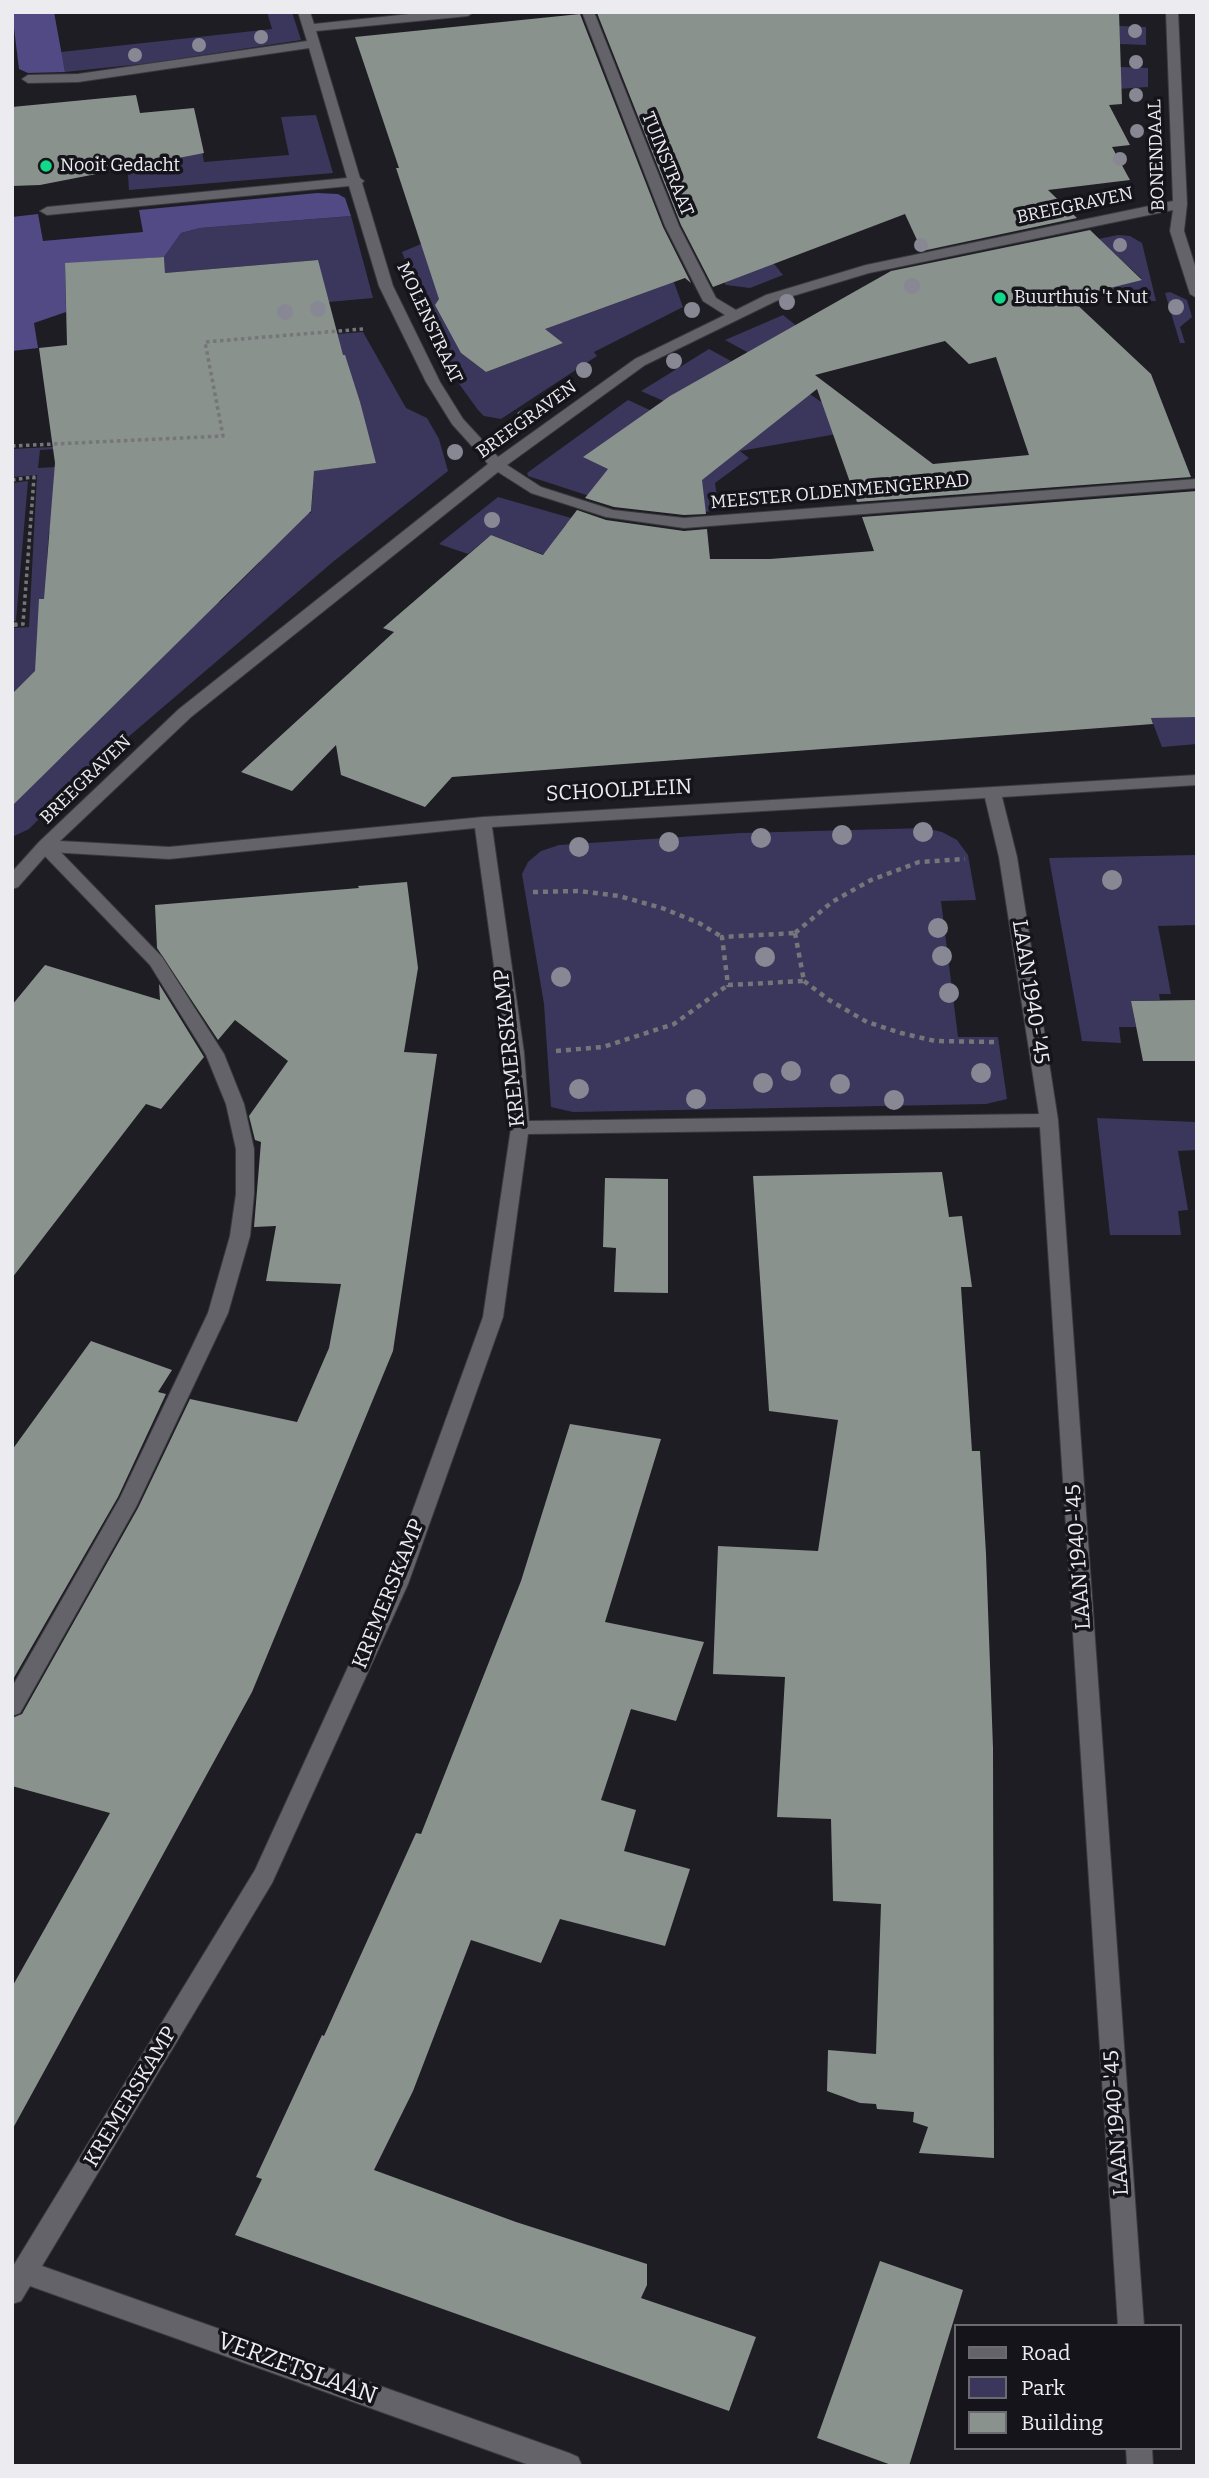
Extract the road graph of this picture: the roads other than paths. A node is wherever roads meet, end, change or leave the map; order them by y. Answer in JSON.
{"nodes":[{"id":1,"x":304,"y":12,"type":"edge"},
{"id":2,"x":468,"y":12,"type":"edge"},
{"id":3,"x":588,"y":12,"type":"edge"},
{"id":4,"x":1172,"y":12,"type":"edge"},
{"id":5,"x":309,"y":28,"type":"junction"},
{"id":6,"x":314,"y":44,"type":"junction"},
{"id":7,"x":28,"y":79,"type":"dead end"},
{"id":8,"x":356,"y":181,"type":"junction"},
{"id":9,"x":1180,"y":205,"type":"junction"},
{"id":10,"x":47,"y":211,"type":"dead end"},
{"id":11,"x":1193,"y":263,"type":"edge"},
{"id":12,"x":1197,"y":294,"type":"edge"},
{"id":13,"x":734,"y":314,"type":"junction"},
{"id":14,"x":497,"y":465,"type":"junction"},
{"id":15,"x":1197,"y":483,"type":"edge"},
{"id":16,"x":1197,"y":780,"type":"edge"},
{"id":17,"x":992,"y":792,"type":"junction"},
{"id":18,"x":483,"y":822,"type":"junction"},
{"id":19,"x":45,"y":846,"type":"junction"},
{"id":20,"x":12,"y":883,"type":"edge"},
{"id":21,"x":1049,"y":1120,"type":"junction"},
{"id":22,"x":520,"y":1128,"type":"junction"},
{"id":23,"x":12,"y":1707,"type":"edge"},
{"id":24,"x":19,"y":2282,"type":"edge"},
{"id":25,"x":1130,"y":2324,"type":"edge"},
{"id":26,"x":569,"y":2466,"type":"edge"}],
"edges":[{"from":1,"to":5,"type":"street","name":"MOLENSTRAAT"},
{"from":2,"to":5,"type":"street"},
{"from":3,"to":13,"type":"street","name":"TUINSTRAAT"},
{"from":4,"to":9,"type":"street","name":"BONENDAAL"},
{"from":5,"to":6,"type":"street","name":"MOLENSTRAAT"},
{"from":6,"to":7,"type":"street"},
{"from":6,"to":8,"type":"street","name":"MOLENSTRAAT"},
{"from":8,"to":10,"type":"street"},
{"from":8,"to":14,"type":"street","name":"MOLENSTRAAT"},
{"from":9,"to":11,"type":"street","name":"BONENDAAL"},
{"from":9,"to":13,"type":"street","name":"BREEGRAVEN"},
{"from":11,"to":12,"type":"street","name":"BONENDAAL"},
{"from":13,"to":14,"type":"street","name":"BREEGRAVEN"},
{"from":14,"to":15,"type":"street","name":"MEESTER OLDENMENGERPAD"},
{"from":14,"to":19,"type":"street","name":"BREEGRAVEN"},
{"from":16,"to":17,"type":"street","name":"SCHOOLPLEIN"},
{"from":17,"to":18,"type":"street","name":"SCHOOLPLEIN"},
{"from":17,"to":21,"type":"street","name":"LAAN 1940-'45"},
{"from":18,"to":19,"type":"street","name":"SCHOOLPLEIN"},
{"from":18,"to":22,"type":"street","name":"KREMERSKAMP"},
{"from":19,"to":20,"type":"street","name":"BREEGRAVEN"},
{"from":19,"to":23,"type":"street"},
{"from":21,"to":22,"type":"street"},
{"from":21,"to":25,"type":"street","name":"LAAN 1940-'45"},
{"from":22,"to":24,"type":"street","name":"KREMERSKAMP"},
{"from":24,"to":26,"type":"street","name":"VERZETSLAAN"}]}
